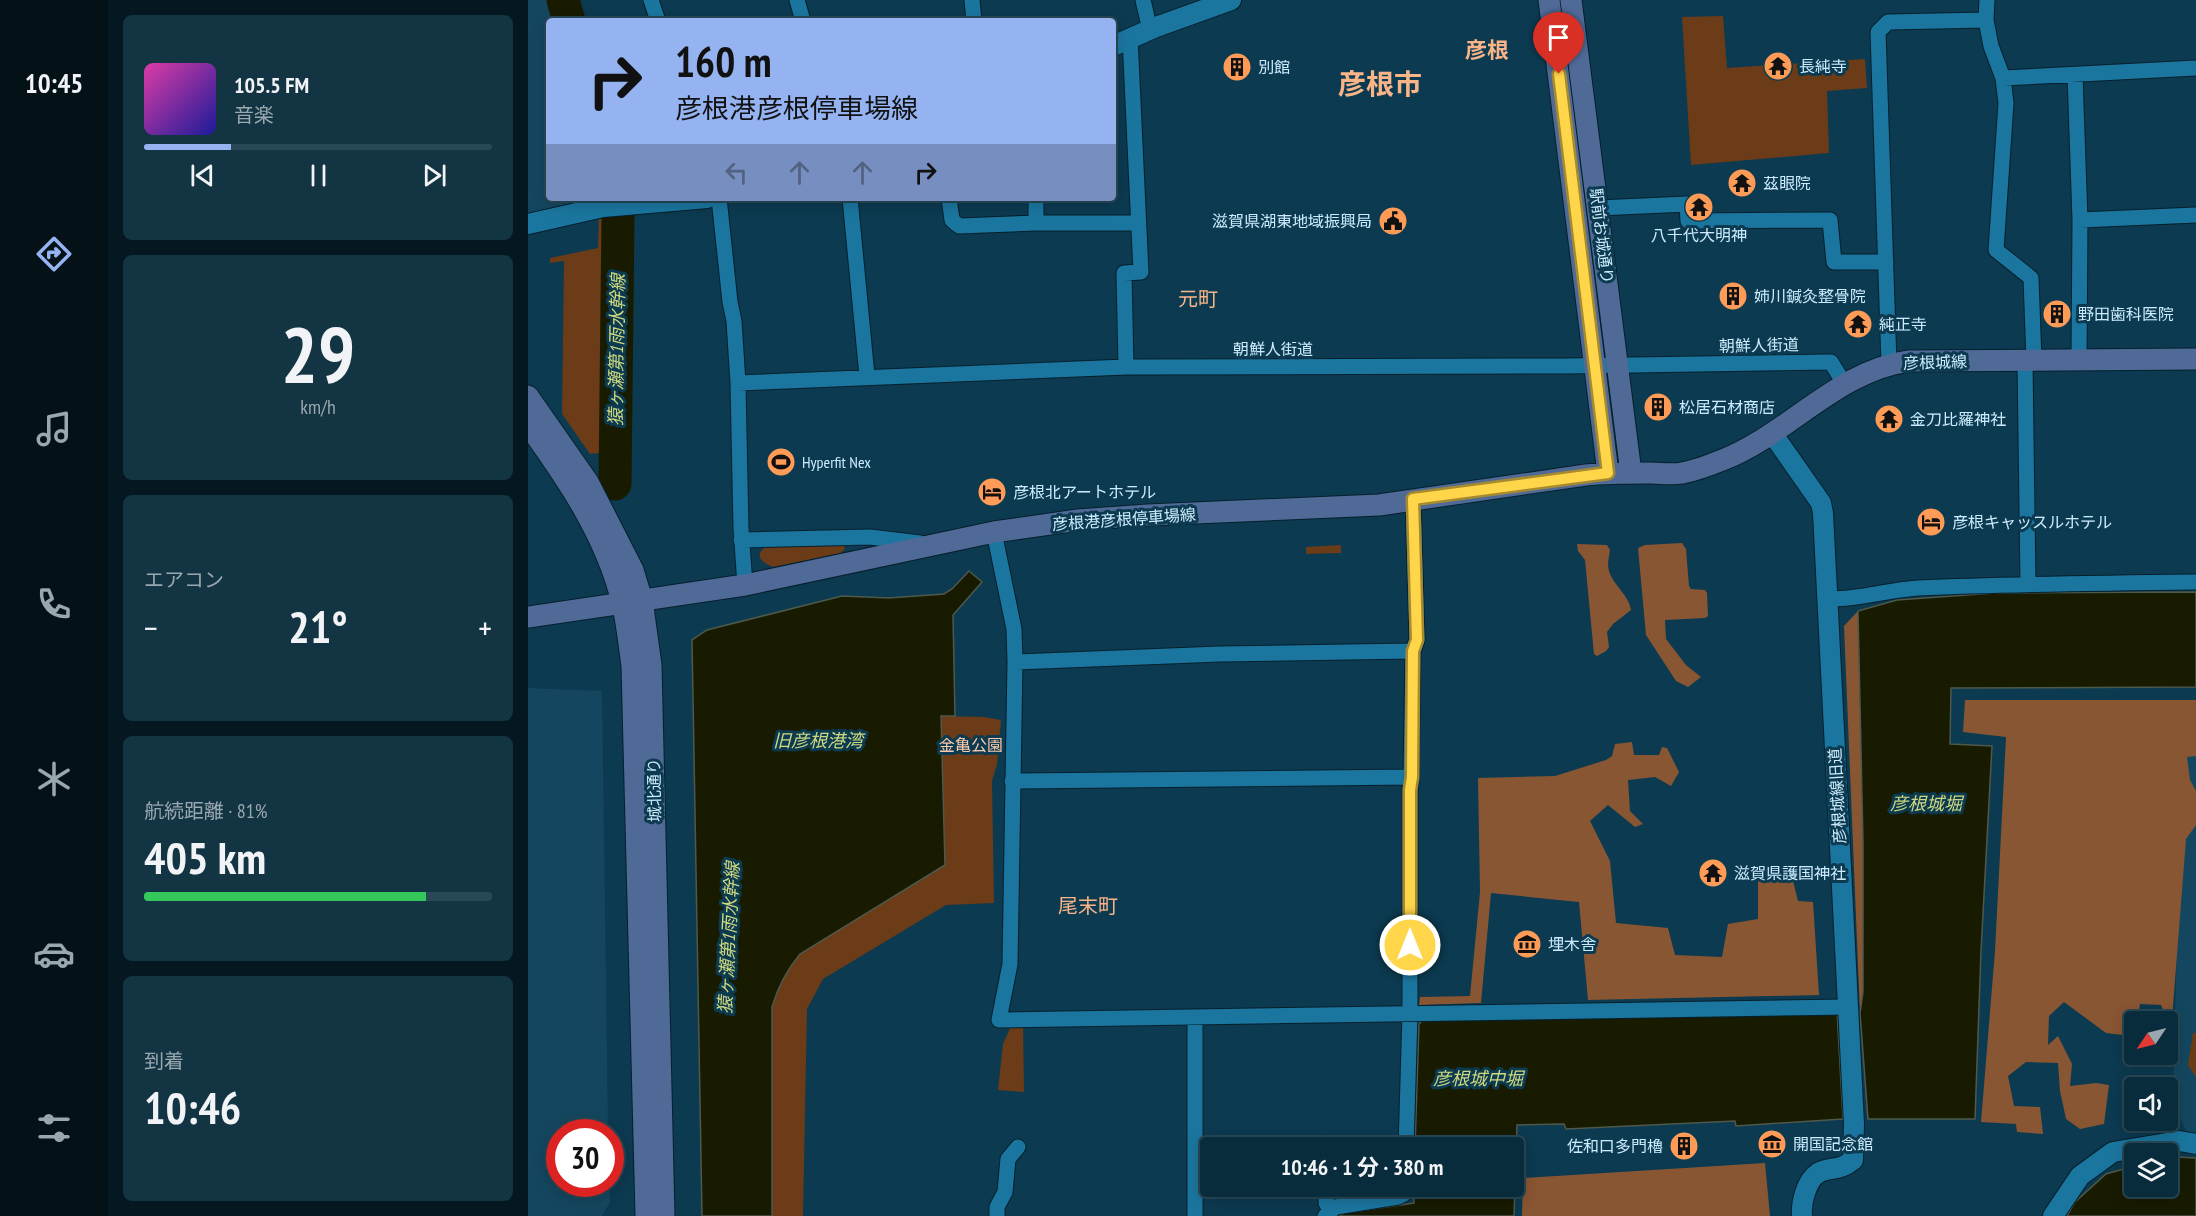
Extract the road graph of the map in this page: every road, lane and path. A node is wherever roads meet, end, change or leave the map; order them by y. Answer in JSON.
{"nodes":[{"id":1,"x":651,"y":0,"type":"edge"},
{"id":2,"x":797,"y":0,"type":"edge"},
{"id":3,"x":972,"y":0,"type":"edge"},
{"id":4,"x":1143,"y":0,"type":"edge"},
{"id":5,"x":1231,"y":0,"type":"edge"},
{"id":6,"x":1549,"y":0,"type":"edge"},
{"id":7,"x":1571,"y":0,"type":"edge"},
{"id":8,"x":1987,"y":0,"type":"edge"},
{"id":9,"x":657,"y":18,"type":"edge"},
{"id":10,"x":802,"y":18,"type":"edge"},
{"id":11,"x":974,"y":18,"type":"edge"},
{"id":12,"x":1986,"y":20,"type":"junction"},
{"id":13,"x":1150,"y":30,"type":"junction"},
{"id":14,"x":1121,"y":42,"type":"edge"},
{"id":15,"x":2196,"y":68,"type":"edge"},
{"id":16,"x":2075,"y":75,"type":"junction"},
{"id":17,"x":2002,"y":78,"type":"junction"},
{"id":18,"x":666,"y":201,"type":"edge"},
{"id":19,"x":719,"y":201,"type":"edge"},
{"id":20,"x":850,"y":201,"type":"edge"},
{"id":21,"x":949,"y":201,"type":"edge"},
{"id":22,"x":1036,"y":201,"type":"edge"},
{"id":23,"x":1598,"y":208,"type":"junction"},
{"id":24,"x":2196,"y":215,"type":"edge"},
{"id":25,"x":2080,"y":220,"type":"junction"},
{"id":26,"x":1036,"y":223,"type":"junction"},
{"id":27,"x":1138,"y":223,"type":"junction"},
{"id":28,"x":528,"y":224,"type":"edge"},
{"id":29,"x":1886,"y":262,"type":"junction"},
{"id":30,"x":2196,"y":358,"type":"edge"},
{"id":31,"x":2079,"y":360,"type":"junction"},
{"id":32,"x":2030,"y":361,"type":"junction"},
{"id":33,"x":1889,"y":364,"type":"junction"},
{"id":34,"x":1595,"y":366,"type":"junction"},
{"id":35,"x":1618,"y":366,"type":"junction"},
{"id":36,"x":1126,"y":367,"type":"junction"},
{"id":37,"x":867,"y":376,"type":"junction"},
{"id":38,"x":738,"y":383,"type":"junction"},
{"id":39,"x":1845,"y":386,"type":"junction"},
{"id":40,"x":528,"y":396,"type":"edge"},
{"id":41,"x":528,"y":425,"type":"edge"},
{"id":42,"x":1772,"y":433,"type":"junction"},
{"id":43,"x":535,"y":447,"type":"edge"},
{"id":44,"x":1608,"y":473,"type":"junction"},
{"id":45,"x":1630,"y":473,"type":"junction"},
{"id":46,"x":1413,"y":499,"type":"junction"},
{"id":47,"x":994,"y":532,"type":"junction"},
{"id":48,"x":741,"y":540,"type":"junction"},
{"id":49,"x":932,"y":545,"type":"junction"},
{"id":50,"x":2196,"y":582,"type":"edge"},
{"id":51,"x":2028,"y":584,"type":"junction"},
{"id":52,"x":745,"y":585,"type":"junction"},
{"id":53,"x":1827,"y":599,"type":"junction"},
{"id":54,"x":632,"y":601,"type":"junction"},
{"id":55,"x":528,"y":618,"type":"edge"},
{"id":56,"x":1413,"y":651,"type":"junction"},
{"id":57,"x":1015,"y":662,"type":"junction"},
{"id":58,"x":1412,"y":777,"type":"junction"},
{"id":59,"x":1012,"y":781,"type":"junction"},
{"id":60,"x":1846,"y":1007,"type":"junction"},
{"id":61,"x":1410,"y":1014,"type":"junction"},
{"id":62,"x":1195,"y":1017,"type":"junction"},
{"id":63,"x":1406,"y":1137,"type":"edge"},
{"id":64,"x":2196,"y":1144,"type":"edge"},
{"id":65,"x":1018,"y":1147,"type":"dead end"},
{"id":66,"x":1326,"y":1197,"type":"edge"},
{"id":67,"x":1398,"y":1197,"type":"edge"},
{"id":68,"x":1328,"y":1214,"type":"edge"},
{"id":69,"x":645,"y":1216,"type":"edge"},
{"id":70,"x":664,"y":1216,"type":"edge"},
{"id":71,"x":997,"y":1216,"type":"edge"},
{"id":72,"x":1195,"y":1216,"type":"edge"},
{"id":73,"x":1802,"y":1216,"type":"edge"},
{"id":74,"x":2053,"y":1216,"type":"edge"}],
"edges":[{"from":1,"to":9,"type":"street"},
{"from":2,"to":10,"type":"street"},
{"from":3,"to":11,"type":"street"},
{"from":4,"to":13,"type":"street"},
{"from":5,"to":13,"type":"street"},
{"from":6,"to":34,"type":"main road","name":"駅前お城通り"},
{"from":7,"to":23,"type":"main road","name":"駅前お城通り"},
{"from":8,"to":12,"type":"street"},
{"from":12,"to":17,"type":"street"},
{"from":12,"to":29,"type":"street"},
{"from":13,"to":14,"type":"street"},
{"from":14,"to":27,"type":"street"},
{"from":15,"to":16,"type":"street"},
{"from":16,"to":17,"type":"street"},
{"from":16,"to":25,"type":"street"},
{"from":17,"to":32,"type":"street"},
{"from":18,"to":28,"type":"street"},
{"from":19,"to":38,"type":"street"},
{"from":20,"to":37,"type":"street"},
{"from":21,"to":26,"type":"street"},
{"from":22,"to":26,"type":"street"},
{"from":23,"to":29,"type":"street"},
{"from":23,"to":35,"type":"main road","name":"駅前お城通り"},
{"from":24,"to":25,"type":"street"},
{"from":25,"to":31,"type":"street"},
{"from":26,"to":27,"type":"street"},
{"from":27,"to":36,"type":"street"},
{"from":29,"to":33,"type":"street"},
{"from":30,"to":31,"type":"main road","name":"彦根城線"},
{"from":31,"to":32,"type":"main road","name":"彦根城線"},
{"from":32,"to":33,"type":"main road","name":"彦根城線"},
{"from":32,"to":51,"type":"street"},
{"from":33,"to":39,"type":"main road","name":"彦根城線"},
{"from":34,"to":35,"type":"street","name":"朝鮮人街道"},
{"from":34,"to":36,"type":"street","name":"朝鮮人街道"},
{"from":34,"to":44,"type":"main road","name":"駅前お城通り"},
{"from":35,"to":39,"type":"street","name":"朝鮮人街道"},
{"from":35,"to":45,"type":"main road","name":"駅前お城通り"},
{"from":36,"to":37,"type":"street","name":"朝鮮人街道"},
{"from":37,"to":38,"type":"street","name":"朝鮮人街道"},
{"from":38,"to":48,"type":"street"},
{"from":39,"to":42,"type":"main road","name":"彦根城線"},
{"from":40,"to":54,"type":"main road","name":"城北通り"},
{"from":41,"to":43,"type":"main road","name":"城北通り"},
{"from":42,"to":45,"type":"main road","name":"彦根城線"},
{"from":42,"to":53,"type":"street","name":"彦根城線旧道"},
{"from":43,"to":54,"type":"main road","name":"城北通り"},
{"from":44,"to":45,"type":"main road","name":"彦根港彦根停車場線"},
{"from":44,"to":46,"type":"main road","name":"彦根港彦根停車場線"},
{"from":46,"to":47,"type":"main road","name":"彦根港彦根停車場線"},
{"from":46,"to":56,"type":"street"},
{"from":47,"to":49,"type":"main road","name":"彦根港彦根停車場線"},
{"from":47,"to":57,"type":"street"},
{"from":48,"to":49,"type":"street"},
{"from":48,"to":52,"type":"street"},
{"from":49,"to":52,"type":"main road","name":"彦根港彦根停車場線"},
{"from":50,"to":51,"type":"street"},
{"from":51,"to":53,"type":"street"},
{"from":52,"to":54,"type":"main road","name":"彦根港彦根停車場線"},
{"from":53,"to":60,"type":"street","name":"彦根城線旧道"},
{"from":54,"to":55,"type":"main road","name":"彦根港彦根停車場線"},
{"from":54,"to":69,"type":"main road","name":"城北通り"},
{"from":54,"to":70,"type":"main road","name":"城北通り"},
{"from":56,"to":57,"type":"street"},
{"from":56,"to":58,"type":"street"},
{"from":57,"to":59,"type":"street"},
{"from":58,"to":59,"type":"street"},
{"from":58,"to":61,"type":"street"},
{"from":59,"to":62,"type":"street"},
{"from":60,"to":61,"type":"street"},
{"from":60,"to":73,"type":"street","name":"彦根城線旧道"},
{"from":61,"to":62,"type":"street"},
{"from":61,"to":63,"type":"street"},
{"from":62,"to":72,"type":"street"},
{"from":64,"to":74,"type":"street"},
{"from":65,"to":71,"type":"street"},
{"from":66,"to":68,"type":"street"},
{"from":67,"to":68,"type":"street"}]}
